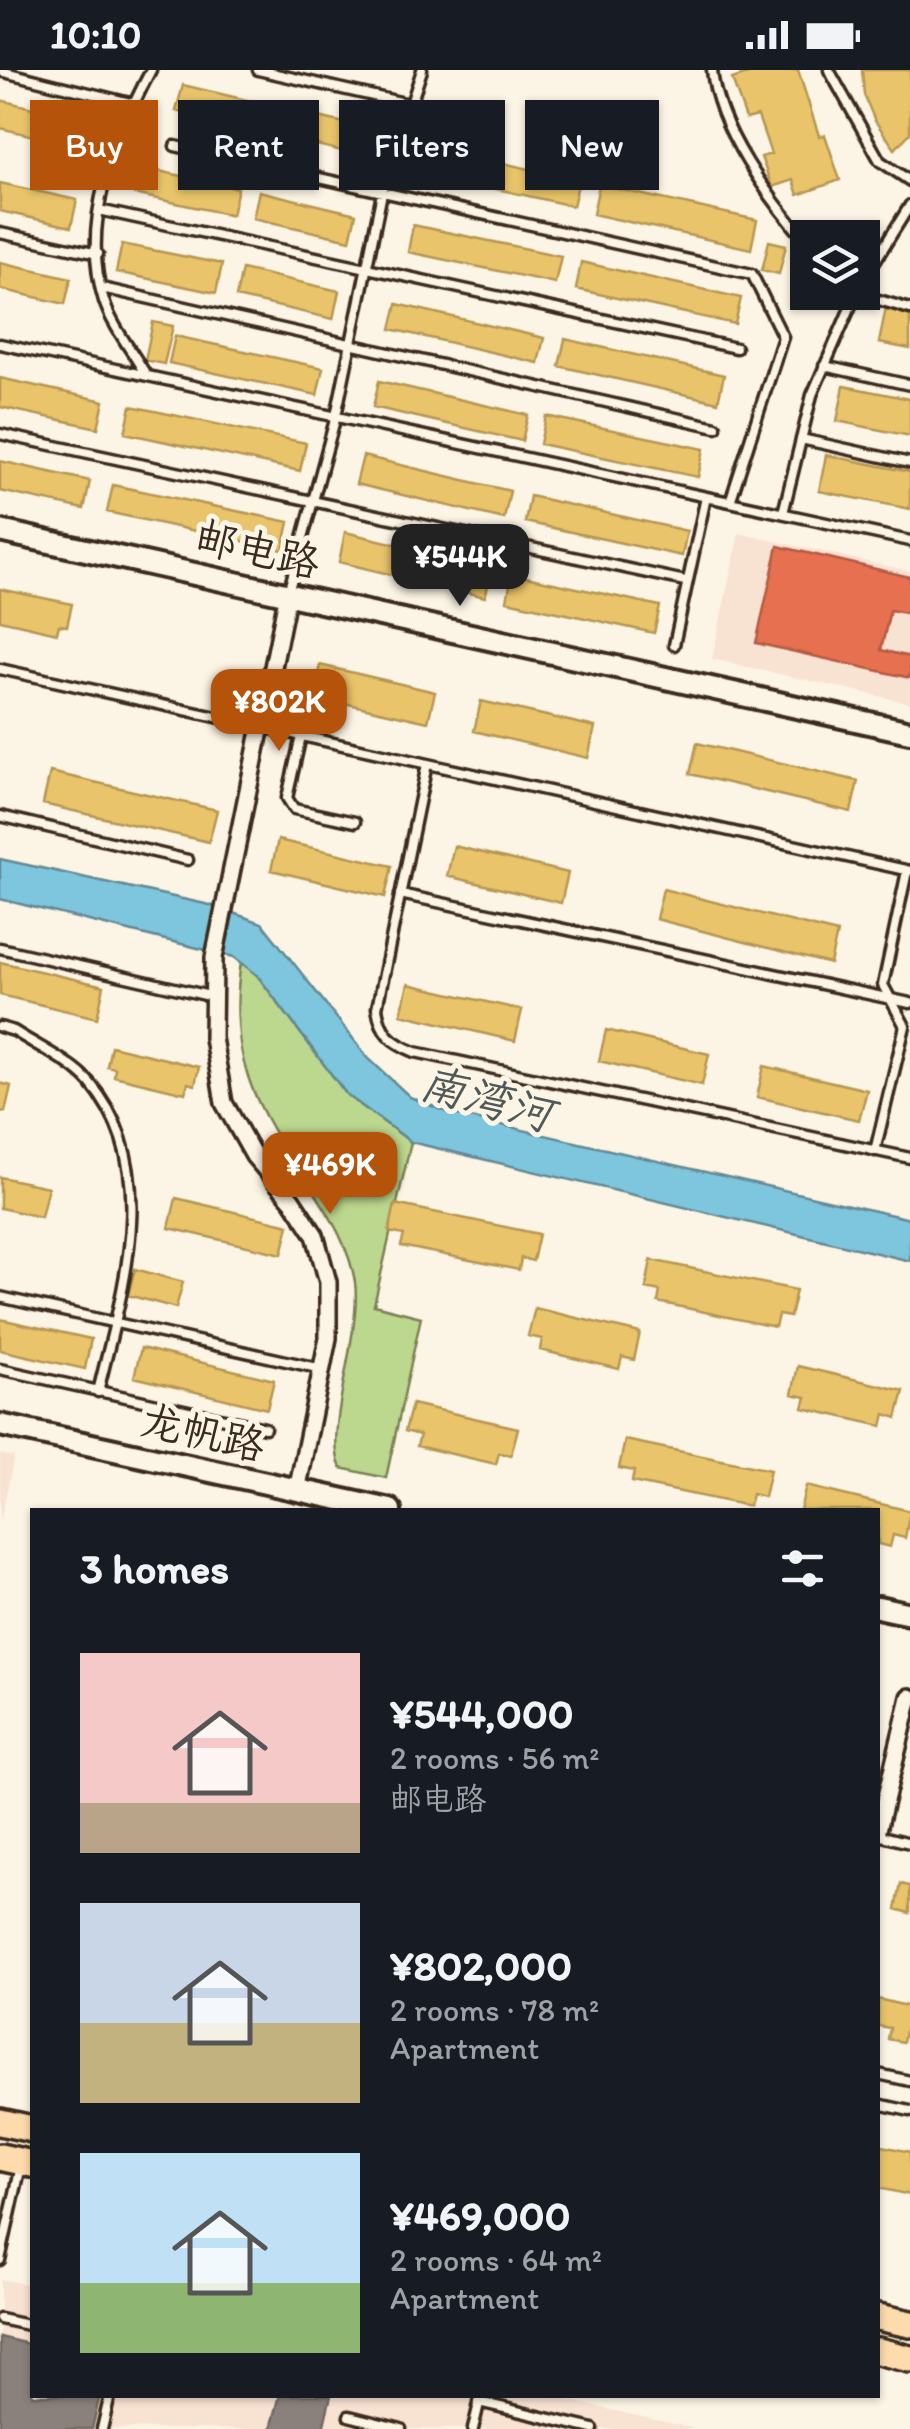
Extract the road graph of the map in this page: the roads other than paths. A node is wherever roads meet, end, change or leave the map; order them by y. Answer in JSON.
{"nodes":[{"id":1,"x":151,"y":70,"type":"edge"},
{"id":2,"x":258,"y":70,"type":"edge"},
{"id":3,"x":422,"y":70,"type":"edge"},
{"id":4,"x":712,"y":70,"type":"edge"},
{"id":5,"x":828,"y":70,"type":"edge"},
{"id":6,"x":0,"y":72,"type":"edge"},
{"id":7,"x":117,"y":100,"type":"edge"},
{"id":8,"x":136,"y":100,"type":"edge"},
{"id":9,"x":391,"y":100,"type":"edge"},
{"id":10,"x":411,"y":100,"type":"edge"},
{"id":11,"x":175,"y":146,"type":"dead end"},
{"id":12,"x":910,"y":182,"type":"edge"},
{"id":13,"x":104,"y":190,"type":"edge"},
{"id":14,"x":383,"y":190,"type":"edge"},
{"id":15,"x":382,"y":193,"type":"junction"},
{"id":16,"x":910,"y":205,"type":"edge"},
{"id":17,"x":99,"y":210,"type":"junction"},
{"id":18,"x":791,"y":220,"type":"edge"},
{"id":19,"x":0,"y":233,"type":"edge"},
{"id":20,"x":880,"y":253,"type":"edge"},
{"id":21,"x":98,"y":254,"type":"junction"},
{"id":22,"x":366,"y":268,"type":"junction"},
{"id":23,"x":102,"y":288,"type":"junction"},
{"id":24,"x":880,"y":301,"type":"edge"},
{"id":25,"x":910,"y":309,"type":"edge"},
{"id":26,"x":847,"y":310,"type":"edge"},
{"id":27,"x":0,"y":344,"type":"edge"},
{"id":28,"x":351,"y":344,"type":"junction"},
{"id":29,"x":736,"y":348,"type":"dead end"},
{"id":30,"x":824,"y":366,"type":"junction"},
{"id":31,"x":146,"y":375,"type":"junction"},
{"id":32,"x":910,"y":385,"type":"edge"},
{"id":33,"x":336,"y":416,"type":"junction"},
{"id":34,"x":716,"y":427,"type":"dead end"},
{"id":35,"x":0,"y":434,"type":"edge"},
{"id":36,"x":801,"y":439,"type":"junction"},
{"id":37,"x":910,"y":464,"type":"edge"},
{"id":38,"x":706,"y":496,"type":"junction"},
{"id":39,"x":315,"y":502,"type":"junction"},
{"id":40,"x":730,"y":502,"type":"junction"},
{"id":41,"x":783,"y":514,"type":"junction"},
{"id":42,"x":0,"y":531,"type":"edge"},
{"id":43,"x":910,"y":541,"type":"edge"},
{"id":44,"x":685,"y":581,"type":"junction"},
{"id":45,"x":288,"y":594,"type":"junction"},
{"id":46,"x":674,"y":645,"type":"dead end"},
{"id":47,"x":0,"y":669,"type":"edge"},
{"id":48,"x":261,"y":728,"type":"junction"},
{"id":49,"x":910,"y":732,"type":"edge"},
{"id":50,"x":301,"y":736,"type":"junction"},
{"id":51,"x":427,"y":764,"type":"junction"},
{"id":52,"x":0,"y":816,"type":"edge"},
{"id":53,"x":355,"y":822,"type":"dead end"},
{"id":54,"x":188,"y":860,"type":"dead end"},
{"id":55,"x":909,"y":871,"type":"edge"},
{"id":56,"x":400,"y":894,"type":"junction"},
{"id":57,"x":0,"y":948,"type":"edge"},
{"id":58,"x":214,"y":997,"type":"junction"},
{"id":59,"x":890,"y":998,"type":"junction"},
{"id":60,"x":910,"y":1003,"type":"edge"},
{"id":61,"x":0,"y":1026,"type":"edge"},
{"id":62,"x":901,"y":1042,"type":"junction"},
{"id":63,"x":910,"y":1048,"type":"edge"},
{"id":64,"x":875,"y":1151,"type":"junction"},
{"id":65,"x":910,"y":1158,"type":"edge"},
{"id":66,"x":0,"y":1297,"type":"edge"},
{"id":67,"x":114,"y":1322,"type":"junction"},
{"id":68,"x":0,"y":1369,"type":"edge"},
{"id":69,"x":322,"y":1369,"type":"junction"},
{"id":70,"x":98,"y":1392,"type":"junction"},
{"id":71,"x":0,"y":1425,"type":"edge"},
{"id":72,"x":265,"y":1428,"type":"dead end"},
{"id":73,"x":296,"y":1491,"type":"junction"},
{"id":74,"x":380,"y":1508,"type":"edge"},
{"id":75,"x":880,"y":1608,"type":"edge"},
{"id":76,"x":910,"y":1614,"type":"edge"},
{"id":77,"x":910,"y":1696,"type":"edge"},
{"id":78,"x":880,"y":1824,"type":"edge"},
{"id":79,"x":880,"y":1834,"type":"edge"},
{"id":80,"x":910,"y":1843,"type":"edge"},
{"id":81,"x":880,"y":2074,"type":"edge"},
{"id":82,"x":910,"y":2081,"type":"edge"},
{"id":83,"x":880,"y":2104,"type":"edge"},
{"id":84,"x":910,"y":2112,"type":"edge"},
{"id":85,"x":0,"y":2122,"type":"edge"},
{"id":86,"x":30,"y":2129,"type":"edge"},
{"id":87,"x":18,"y":2161,"type":"edge"},
{"id":88,"x":0,"y":2260,"type":"edge"},
{"id":89,"x":880,"y":2317,"type":"edge"},
{"id":90,"x":0,"y":2319,"type":"edge"},
{"id":91,"x":910,"y":2324,"type":"edge"},
{"id":92,"x":30,"y":2326,"type":"edge"},
{"id":93,"x":880,"y":2352,"type":"edge"},
{"id":94,"x":910,"y":2359,"type":"edge"},
{"id":95,"x":109,"y":2398,"type":"edge"},
{"id":96,"x":480,"y":2398,"type":"edge"},
{"id":97,"x":349,"y":2416,"type":"dead end"},
{"id":98,"x":102,"y":2429,"type":"edge"},
{"id":99,"x":401,"y":2429,"type":"edge"},
{"id":100,"x":473,"y":2429,"type":"edge"},
{"id":101,"x":593,"y":2429,"type":"edge"}],
"edges":[{"from":1,"to":8,"type":"lane"},
{"from":2,"to":9,"type":"lane"},
{"from":3,"to":10,"type":"lane"},
{"from":4,"to":18,"type":"lane"},
{"from":5,"to":12,"type":"lane"},
{"from":6,"to":7,"type":"lane"},
{"from":11,"to":15,"type":"lane"},
{"from":13,"to":17,"type":"lane"},
{"from":14,"to":15,"type":"lane"},
{"from":15,"to":22,"type":"lane"},
{"from":15,"to":40,"type":"lane"},
{"from":16,"to":20,"type":"lane"},
{"from":17,"to":21,"type":"lane"},
{"from":17,"to":22,"type":"lane"},
{"from":19,"to":21,"type":"lane"},
{"from":21,"to":23,"type":"lane"},
{"from":22,"to":28,"type":"lane"},
{"from":22,"to":29,"type":"lane"},
{"from":23,"to":28,"type":"lane"},
{"from":23,"to":31,"type":"lane"},
{"from":24,"to":25,"type":"lane"},
{"from":26,"to":30,"type":"lane"},
{"from":27,"to":31,"type":"lane"},
{"from":28,"to":33,"type":"lane"},
{"from":28,"to":34,"type":"lane"},
{"from":30,"to":32,"type":"lane"},
{"from":30,"to":36,"type":"lane"},
{"from":31,"to":33,"type":"lane"},
{"from":33,"to":38,"type":"lane"},
{"from":33,"to":39,"type":"lane"},
{"from":35,"to":39,"type":"lane"},
{"from":36,"to":37,"type":"lane"},
{"from":36,"to":41,"type":"lane"},
{"from":38,"to":40,"type":"lane"},
{"from":38,"to":44,"type":"lane"},
{"from":39,"to":44,"type":"lane"},
{"from":39,"to":45,"type":"lane"},
{"from":40,"to":41,"type":"lane"},
{"from":41,"to":43,"type":"lane"},
{"from":42,"to":45,"type":"street","name":"邮电路"},
{"from":44,"to":46,"type":"lane"},
{"from":45,"to":48,"type":"street"},
{"from":45,"to":49,"type":"street","name":"邮电路"},
{"from":47,"to":48,"type":"lane"},
{"from":48,"to":50,"type":"lane"},
{"from":48,"to":58,"type":"street"},
{"from":50,"to":51,"type":"lane"},
{"from":50,"to":53,"type":"lane"},
{"from":51,"to":55,"type":"lane"},
{"from":51,"to":56,"type":"lane"},
{"from":52,"to":54,"type":"lane"},
{"from":55,"to":59,"type":"lane"},
{"from":56,"to":59,"type":"lane"},
{"from":56,"to":64,"type":"lane"},
{"from":57,"to":58,"type":"lane"},
{"from":58,"to":69,"type":"street"},
{"from":59,"to":60,"type":"lane"},
{"from":59,"to":62,"type":"lane"},
{"from":61,"to":67,"type":"lane"},
{"from":62,"to":63,"type":"lane"},
{"from":62,"to":64,"type":"lane"},
{"from":64,"to":65,"type":"lane"},
{"from":66,"to":67,"type":"lane"},
{"from":67,"to":69,"type":"lane"},
{"from":67,"to":70,"type":"lane"},
{"from":68,"to":70,"type":"lane"},
{"from":69,"to":73,"type":"street"},
{"from":70,"to":72,"type":"lane"},
{"from":71,"to":73,"type":"street","name":"龙帆路"},
{"from":73,"to":74,"type":"street","name":"龙帆路"},
{"from":75,"to":76,"type":"street"},
{"from":77,"to":78,"type":"street"},
{"from":79,"to":80,"type":"lane"},
{"from":81,"to":82,"type":"lane"},
{"from":83,"to":84,"type":"lane"},
{"from":85,"to":86,"type":"main road"},
{"from":87,"to":88,"type":"lane"},
{"from":89,"to":91,"type":"main road"},
{"from":90,"to":92,"type":"lane"},
{"from":93,"to":94,"type":"main road"},
{"from":95,"to":98,"type":"lane"},
{"from":96,"to":100,"type":"lane"},
{"from":96,"to":101,"type":"lane"},
{"from":97,"to":99,"type":"lane"}]}
